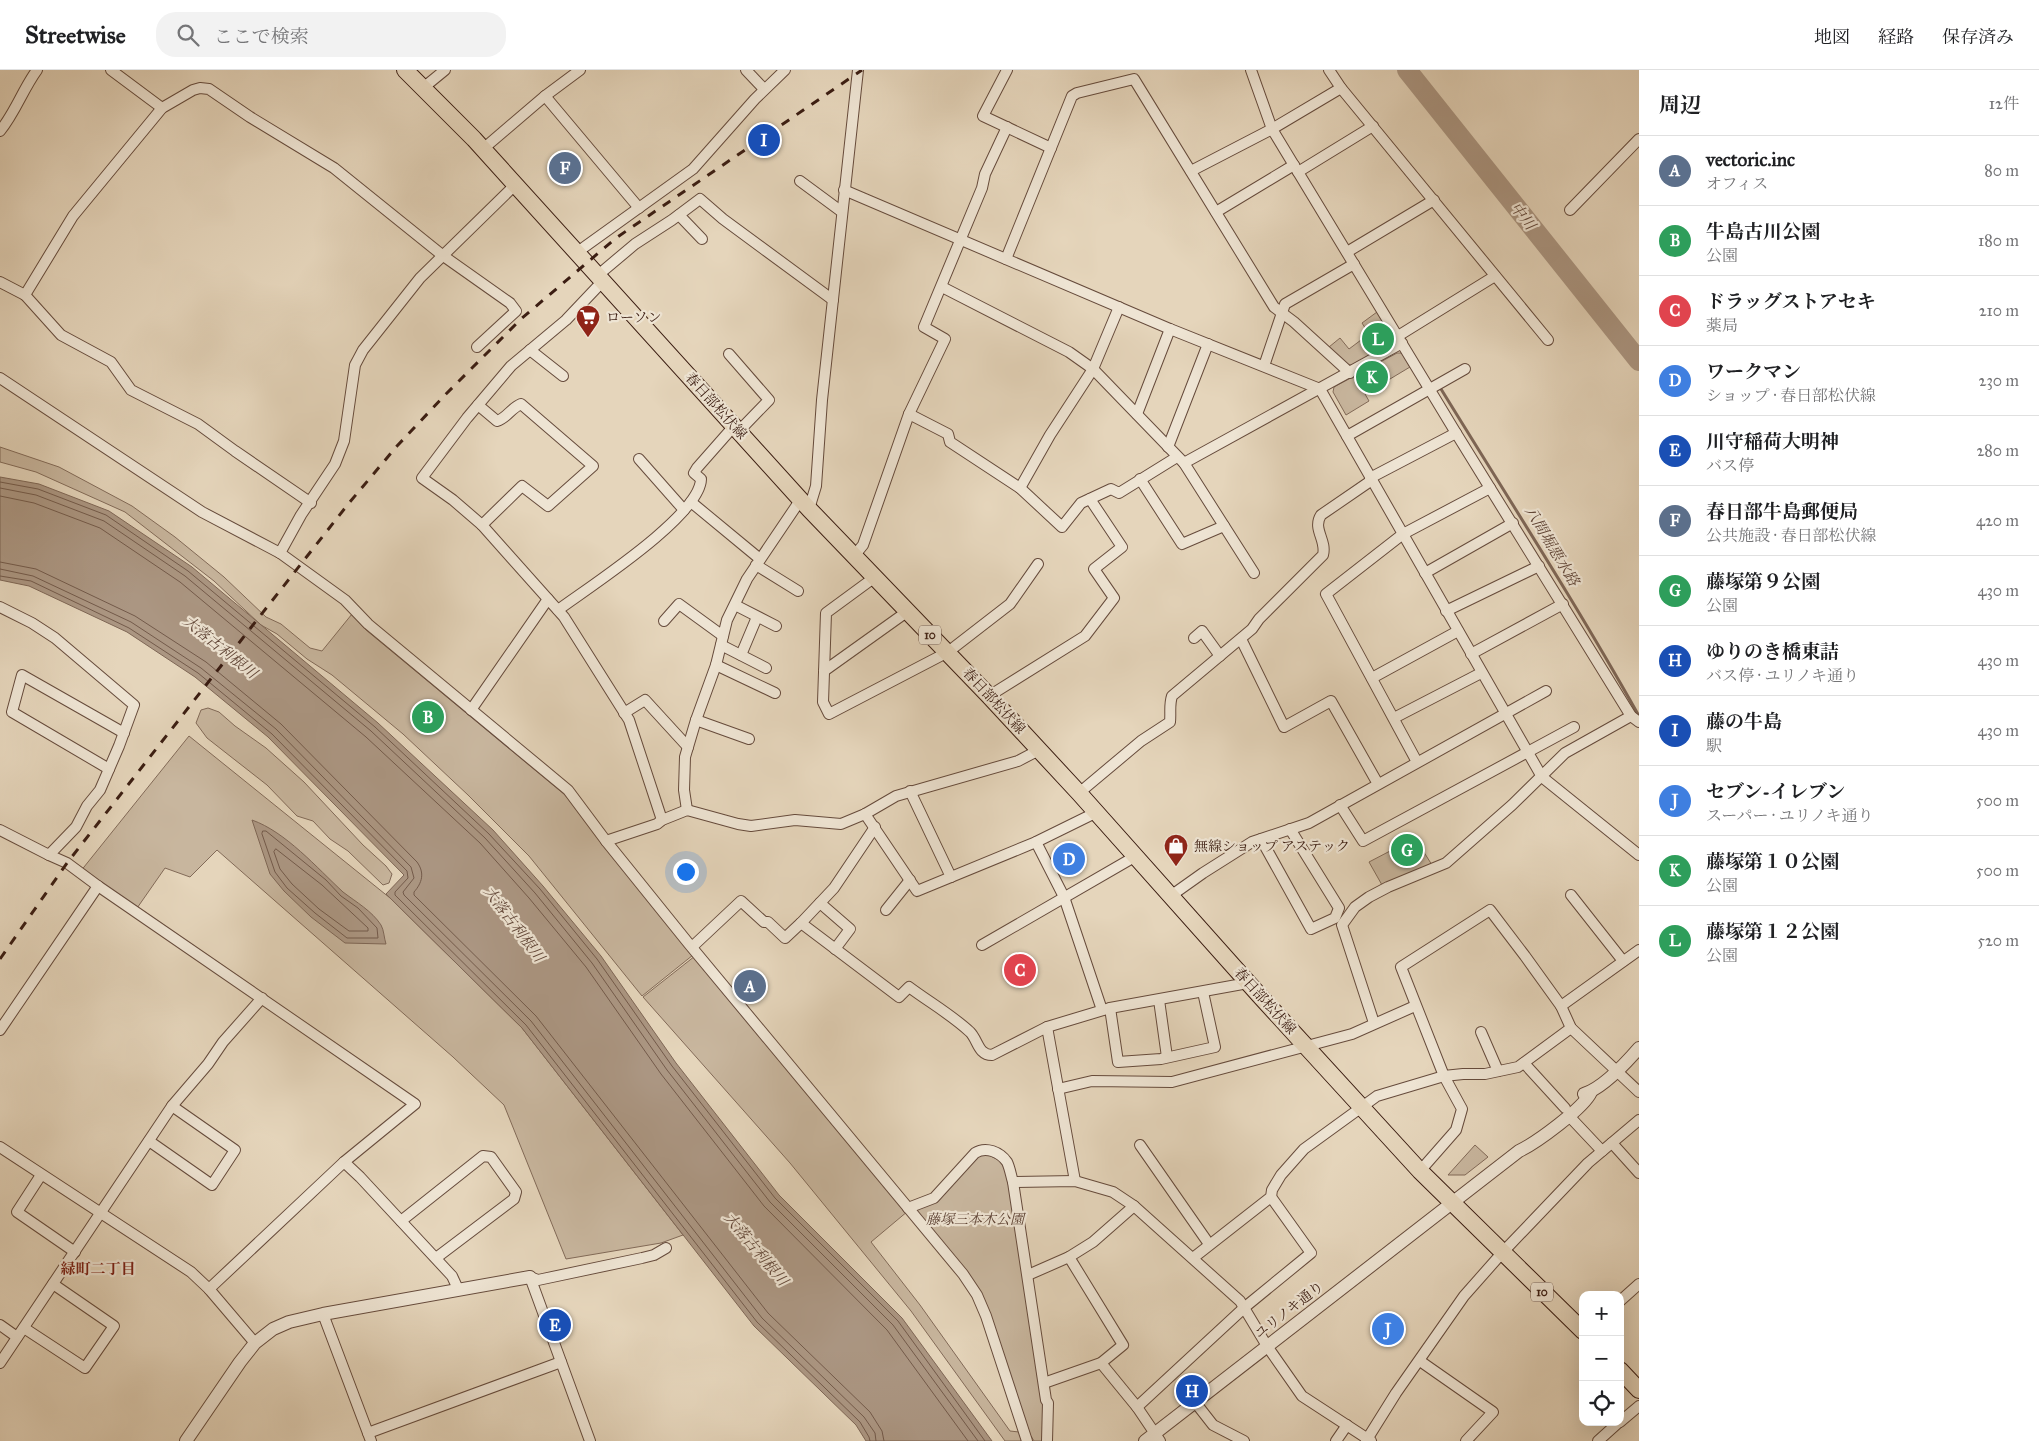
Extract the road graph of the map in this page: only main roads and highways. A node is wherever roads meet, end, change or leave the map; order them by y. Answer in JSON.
{"nodes":[{"id":1,"x":405,"y":70,"type":"edge"},
{"id":2,"x":1579,"y":1327,"type":"edge"},
{"id":3,"x":1624,"y":1374,"type":"edge"},
{"id":4,"x":1639,"y":1390,"type":"edge"}],
"edges":[{"from":1,"to":2,"type":"main road","name":"春日部松伏線","number":"10"},
{"from":3,"to":4,"type":"main road"}]}
